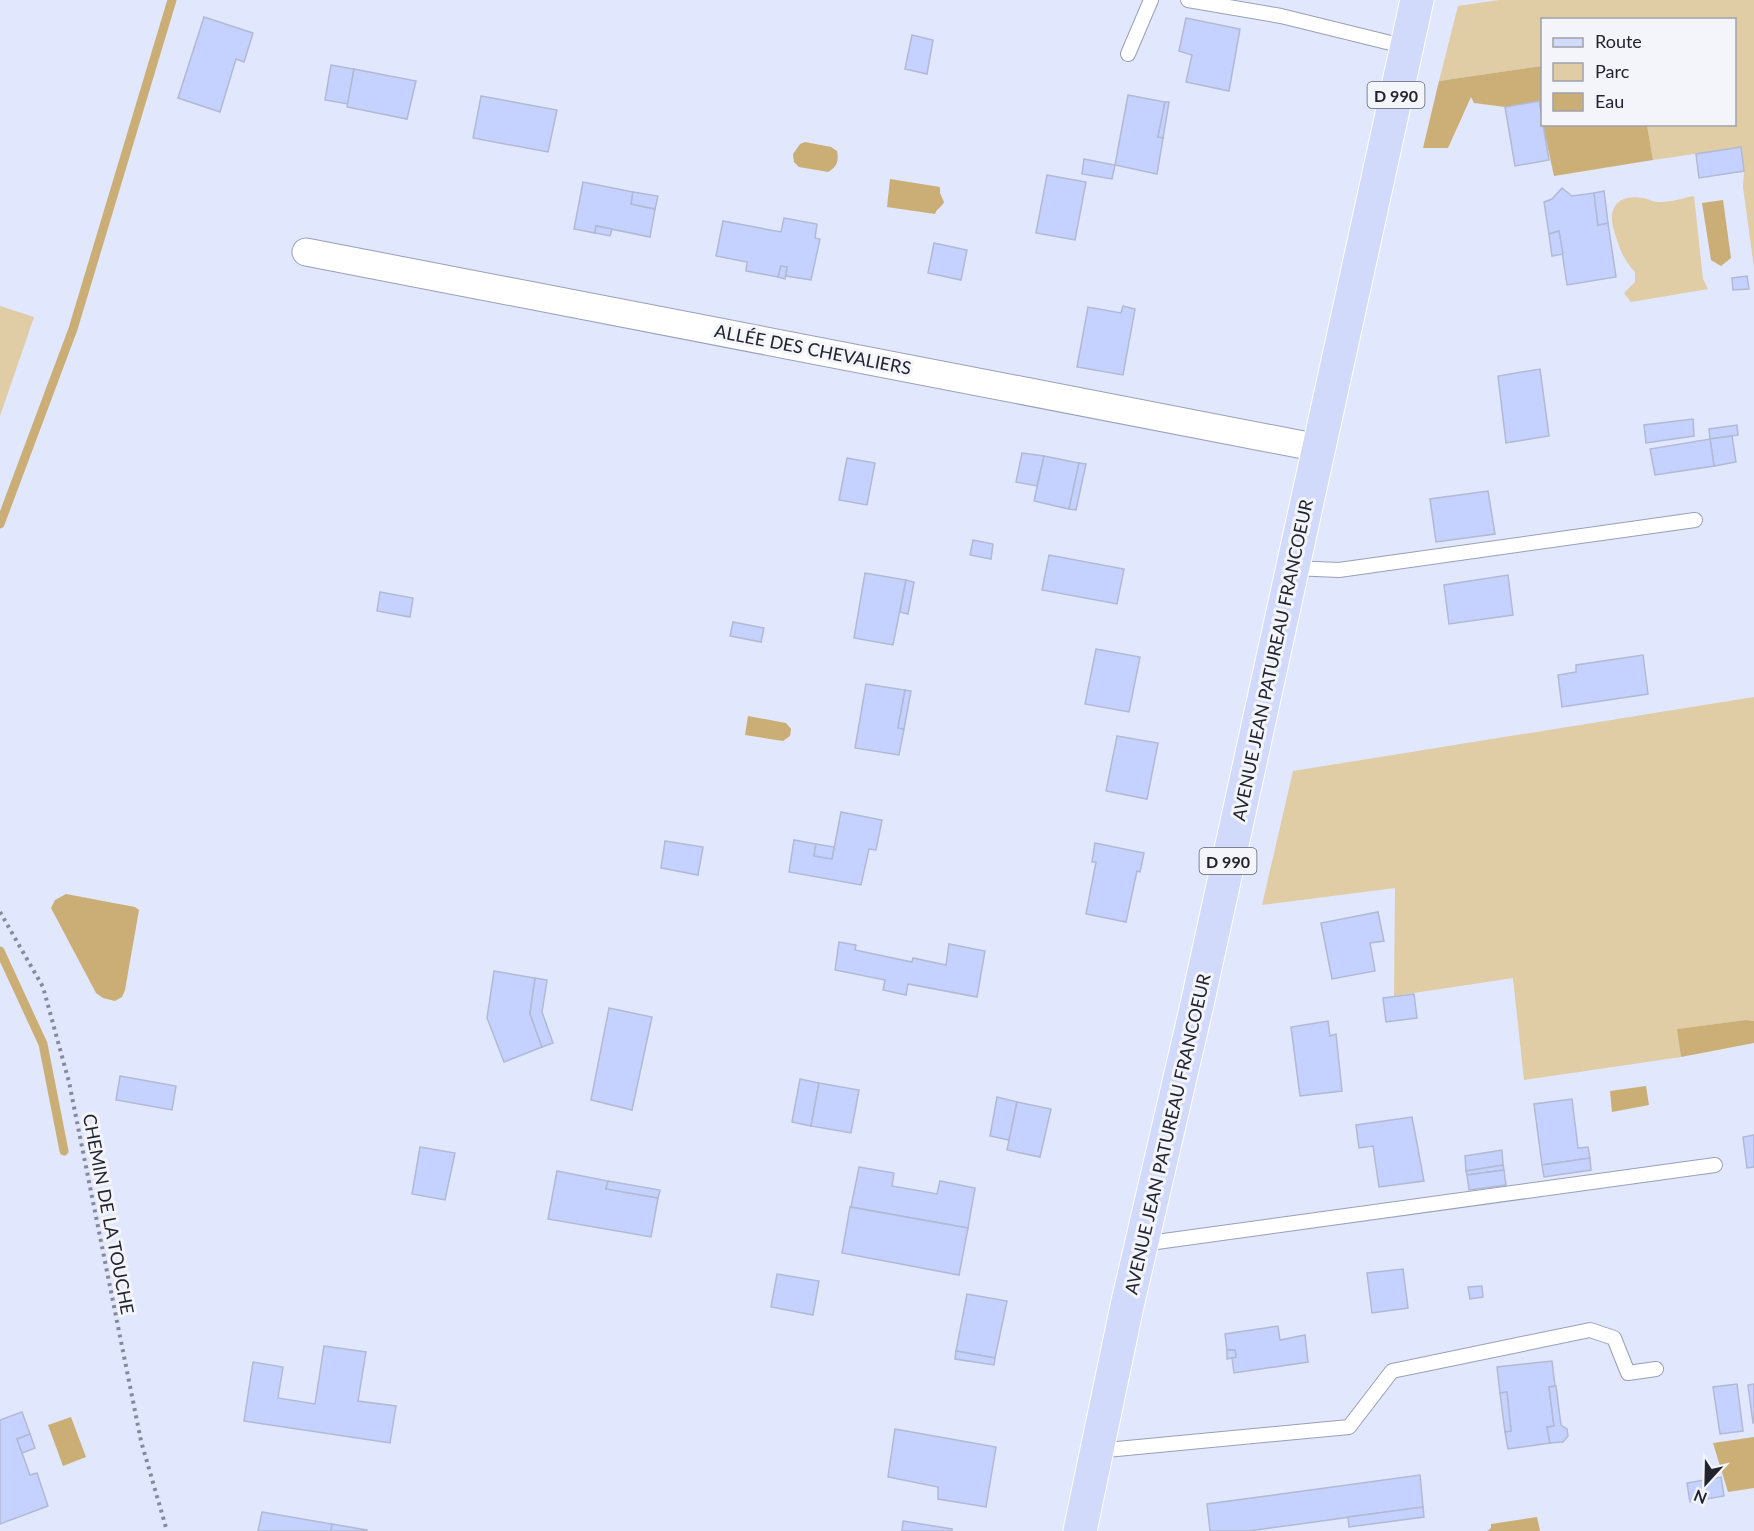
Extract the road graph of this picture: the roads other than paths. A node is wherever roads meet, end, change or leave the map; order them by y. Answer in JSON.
{"nodes":[{"id":1,"x":1151,"y":0,"type":"edge"},
{"id":2,"x":1188,"y":0,"type":"edge"},
{"id":3,"x":1417,"y":0,"type":"edge"},
{"id":4,"x":1407,"y":47,"type":"junction"},
{"id":5,"x":1128,"y":54,"type":"dead end"},
{"id":6,"x":306,"y":252,"type":"dead end"},
{"id":7,"x":1319,"y":448,"type":"junction"},
{"id":8,"x":1695,"y":520,"type":"dead end"},
{"id":9,"x":1292,"y":568,"type":"junction"},
{"id":10,"x":1715,"y":1165,"type":"dead end"},
{"id":11,"x":1142,"y":1244,"type":"junction"},
{"id":12,"x":1656,"y":1370,"type":"dead end"},
{"id":13,"x":1096,"y":1451,"type":"junction"},
{"id":14,"x":1080,"y":1531,"type":"edge"}],
"edges":[{"from":1,"to":5,"type":"lane"},
{"from":2,"to":4,"type":"lane"},
{"from":3,"to":4,"type":"main road","name":"AVENUE JEAN PATUREAU FRANCOEUR","number":"D 990"},
{"from":4,"to":7,"type":"main road","name":"AVENUE JEAN PATUREAU FRANCOEUR","number":"D 990"},
{"from":6,"to":7,"type":"street","name":"ALLÉE DES CHEVALIERS"},
{"from":7,"to":9,"type":"main road","name":"AVENUE JEAN PATUREAU FRANCOEUR","number":"D 990"},
{"from":8,"to":9,"type":"lane"},
{"from":9,"to":11,"type":"main road","name":"AVENUE JEAN PATUREAU FRANCOEUR","number":"D 990"},
{"from":10,"to":11,"type":"lane"},
{"from":11,"to":13,"type":"main road","name":"AVENUE JEAN PATUREAU FRANCOEUR","number":"D 990"},
{"from":12,"to":13,"type":"lane"},
{"from":13,"to":14,"type":"main road","name":"AVENUE JEAN PATUREAU FRANCOEUR","number":"D 990"}]}
